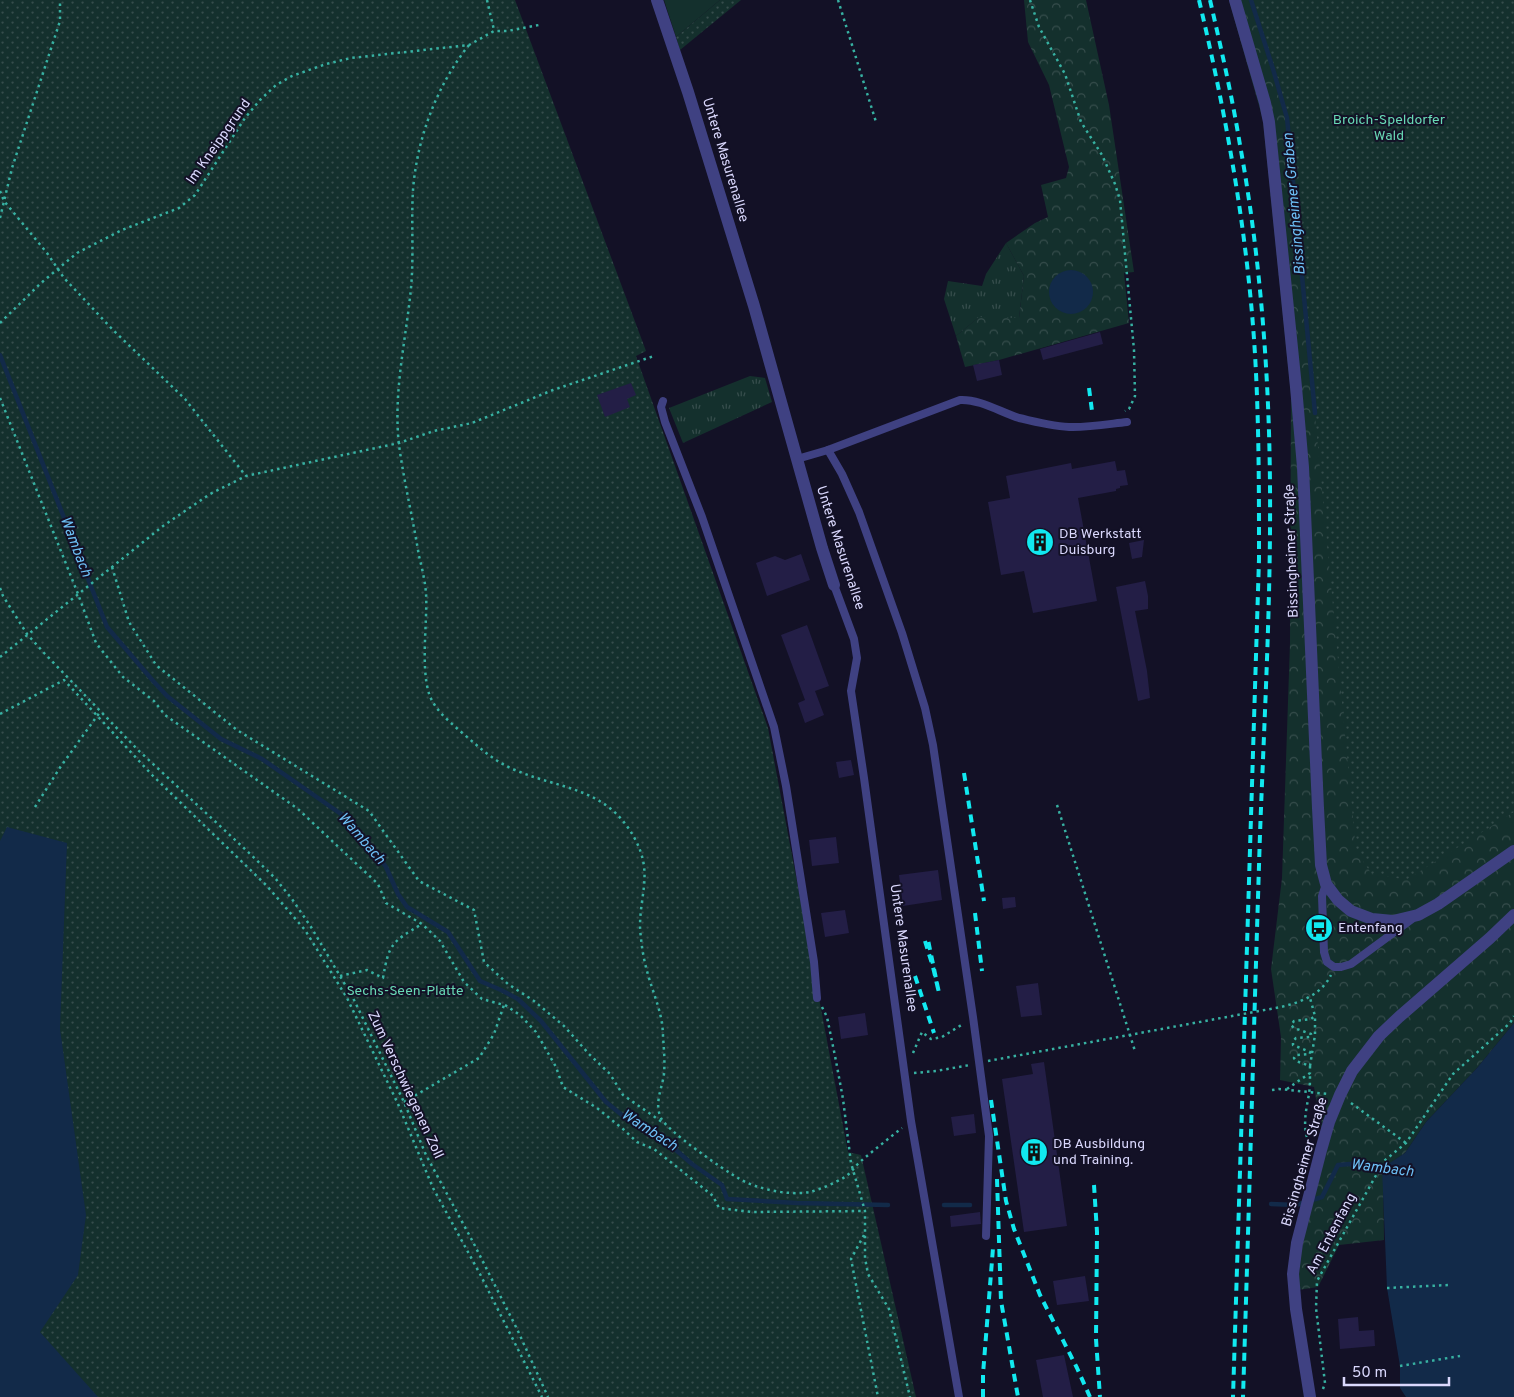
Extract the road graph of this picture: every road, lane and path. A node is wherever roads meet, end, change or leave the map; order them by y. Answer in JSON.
{"nodes":[{"id":1,"x":60,"y":0,"type":"edge"},
{"id":2,"x":487,"y":0,"type":"edge"},
{"id":3,"x":657,"y":0,"type":"edge"},
{"id":4,"x":838,"y":0,"type":"edge"},
{"id":5,"x":1030,"y":0,"type":"edge"},
{"id":6,"x":1235,"y":0,"type":"edge"},
{"id":7,"x":539,"y":25,"type":"dead end"},
{"id":8,"x":494,"y":31,"type":"junction"},
{"id":9,"x":469,"y":44,"type":"junction"},
{"id":10,"x":876,"y":122,"type":"dead end"},
{"id":11,"x":0,"y":191,"type":"edge"},
{"id":12,"x":4,"y":200,"type":"junction"},
{"id":13,"x":0,"y":218,"type":"edge"},
{"id":14,"x":57,"y":268,"type":"junction"},
{"id":15,"x":0,"y":323,"type":"edge"},
{"id":16,"x":654,"y":356,"type":"dead end"},
{"id":17,"x":0,"y":398,"type":"edge"},
{"id":18,"x":663,"y":401,"type":"dead end"},
{"id":19,"x":1125,"y":412,"type":"dead end"},
{"id":20,"x":1127,"y":422,"type":"dead end"},
{"id":21,"x":399,"y":443,"type":"junction"},
{"id":22,"x":828,"y":450,"type":"junction"},
{"id":23,"x":797,"y":459,"type":"junction"},
{"id":24,"x":246,"y":476,"type":"junction"},
{"id":25,"x":112,"y":567,"type":"junction"},
{"id":26,"x":834,"y":585,"type":"joint"},
{"id":27,"x":0,"y":588,"type":"edge"},
{"id":28,"x":78,"y":594,"type":"junction"},
{"id":29,"x":27,"y":634,"type":"junction"},
{"id":30,"x":0,"y":657,"type":"edge"},
{"id":31,"x":100,"y":712,"type":"junction"},
{"id":32,"x":0,"y":714,"type":"edge"},
{"id":33,"x":97,"y":716,"type":"junction"},
{"id":34,"x":1057,"y":805,"type":"dead end"},
{"id":35,"x":35,"y":807,"type":"dead end"},
{"id":36,"x":1514,"y":851,"type":"edge"},
{"id":37,"x":1326,"y":884,"type":"junction"},
{"id":38,"x":1418,"y":915,"type":"junction"},
{"id":39,"x":1514,"y":915,"type":"edge"},
{"id":40,"x":422,"y":924,"type":"junction"},
{"id":41,"x":1334,"y":967,"type":"junction"},
{"id":42,"x":340,"y":976,"type":"junction"},
{"id":43,"x":817,"y":998,"type":"joint"},
{"id":44,"x":1310,"y":998,"type":"junction"},
{"id":45,"x":504,"y":1005,"type":"junction"},
{"id":46,"x":1315,"y":1016,"type":"junction"},
{"id":47,"x":1514,"y":1016,"type":"edge"},
{"id":48,"x":973,"y":1017,"type":"junction"},
{"id":49,"x":1135,"y":1051,"type":"dead end"},
{"id":50,"x":912,"y":1054,"type":"dead end"},
{"id":51,"x":984,"y":1062,"type":"dead end"},
{"id":52,"x":974,"y":1064,"type":"dead end"},
{"id":53,"x":1310,"y":1066,"type":"junction"},
{"id":54,"x":1310,"y":1073,"type":"junction"},
{"id":55,"x":905,"y":1074,"type":"junction"},
{"id":56,"x":1272,"y":1090,"type":"dead end"},
{"id":57,"x":1287,"y":1090,"type":"junction"},
{"id":58,"x":1310,"y":1092,"type":"junction"},
{"id":59,"x":1340,"y":1095,"type":"junction"},
{"id":60,"x":404,"y":1102,"type":"junction"},
{"id":61,"x":911,"y":1121,"type":"junction"},
{"id":62,"x":663,"y":1123,"type":"junction"},
{"id":63,"x":1406,"y":1144,"type":"junction"},
{"id":64,"x":1321,"y":1150,"type":"junction"},
{"id":65,"x":853,"y":1169,"type":"junction"},
{"id":66,"x":865,"y":1211,"type":"junction"},
{"id":67,"x":865,"y":1233,"type":"junction"},
{"id":68,"x":986,"y":1236,"type":"dead end"},
{"id":69,"x":1449,"y":1285,"type":"dead end"},
{"id":70,"x":1387,"y":1288,"type":"dead end"},
{"id":71,"x":1460,"y":1356,"type":"dead end"},
{"id":72,"x":1400,"y":1366,"type":"dead end"},
{"id":73,"x":1322,"y":1390,"type":"dead end"},
{"id":74,"x":542,"y":1397,"type":"edge"},
{"id":75,"x":548,"y":1397,"type":"edge"},
{"id":76,"x":878,"y":1397,"type":"edge"},
{"id":77,"x":910,"y":1397,"type":"edge"},
{"id":78,"x":958,"y":1397,"type":"edge"},
{"id":79,"x":1310,"y":1397,"type":"edge"}],
"edges":[{"from":1,"to":12,"type":"path"},
{"from":2,"to":8,"type":"path"},
{"from":3,"to":23,"type":"street","name":"Untere Masurenallee"},
{"from":4,"to":10,"type":"path"},
{"from":5,"to":19,"type":"path"},
{"from":6,"to":37,"type":"street","name":"Bissingheimer Straße"},
{"from":7,"to":8,"type":"path","name":"Im Kneippgrund"},
{"from":8,"to":9,"type":"path","name":"Im Kneippgrund"},
{"from":9,"to":14,"type":"path","name":"Im Kneippgrund"},
{"from":9,"to":21,"type":"path"},
{"from":11,"to":12,"type":"path"},
{"from":12,"to":13,"type":"path"},
{"from":12,"to":14,"type":"path"},
{"from":14,"to":15,"type":"path","name":"Im Kneippgrund"},
{"from":14,"to":24,"type":"path"},
{"from":16,"to":21,"type":"path"},
{"from":17,"to":28,"type":"path"},
{"from":18,"to":43,"type":"lane"},
{"from":20,"to":22,"type":"lane"},
{"from":21,"to":24,"type":"path"},
{"from":21,"to":62,"type":"path"},
{"from":22,"to":23,"type":"lane"},
{"from":22,"to":48,"type":"lane"},
{"from":23,"to":26,"type":"street","name":"Untere Masurenallee"},
{"from":24,"to":25,"type":"path"},
{"from":25,"to":28,"type":"path"},
{"from":25,"to":62,"type":"path"},
{"from":26,"to":55,"type":"lane","name":"Untere Masurenallee"},
{"from":27,"to":29,"type":"path","name":"Zum Verschwiegenen Zoll"},
{"from":28,"to":29,"type":"path"},
{"from":28,"to":40,"type":"path"},
{"from":29,"to":30,"type":"path"},
{"from":29,"to":31,"type":"path","name":"Zum Verschwiegenen Zoll"},
{"from":31,"to":33,"type":"path"},
{"from":31,"to":42,"type":"path","name":"Zum Verschwiegenen Zoll"},
{"from":32,"to":33,"type":"path"},
{"from":33,"to":35,"type":"path"},
{"from":33,"to":74,"type":"path"},
{"from":34,"to":49,"type":"path"},
{"from":36,"to":38,"type":"street","name":"Bissingheimer Straße"},
{"from":37,"to":38,"type":"street","name":"Bissingheimer Straße"},
{"from":37,"to":41,"type":"lane"},
{"from":38,"to":41,"type":"lane"},
{"from":39,"to":59,"type":"street","name":"Bissingheimer Straße"},
{"from":40,"to":42,"type":"path"},
{"from":40,"to":45,"type":"path"},
{"from":41,"to":44,"type":"path"},
{"from":42,"to":60,"type":"path","name":"Zum Verschwiegenen Zoll"},
{"from":43,"to":65,"type":"path"},
{"from":44,"to":46,"type":"path"},
{"from":44,"to":51,"type":"path"},
{"from":45,"to":60,"type":"path"},
{"from":45,"to":66,"type":"path"},
{"from":46,"to":53,"type":"path"},
{"from":46,"to":53,"type":"path"},
{"from":47,"to":63,"type":"path","name":"Am Entenfang"},
{"from":48,"to":50,"type":"path"},
{"from":48,"to":68,"type":"lane"},
{"from":52,"to":55,"type":"path"},
{"from":53,"to":54,"type":"path"},
{"from":54,"to":57,"type":"path"},
{"from":54,"to":58,"type":"path"},
{"from":55,"to":61,"type":"lane","name":"Untere Masurenallee"},
{"from":56,"to":57,"type":"path"},
{"from":57,"to":58,"type":"path"},
{"from":58,"to":59,"type":"path"},
{"from":58,"to":64,"type":"path"},
{"from":59,"to":63,"type":"path"},
{"from":59,"to":64,"type":"street","name":"Bissingheimer Straße"},
{"from":60,"to":75,"type":"path","name":"Zum Verschwiegenen Zoll"},
{"from":61,"to":65,"type":"path"},
{"from":61,"to":78,"type":"lane","name":"Untere Masurenallee"},
{"from":62,"to":65,"type":"path"},
{"from":63,"to":73,"type":"path","name":"Am Entenfang"},
{"from":64,"to":79,"type":"street","name":"Bissingheimer Straße"},
{"from":65,"to":66,"type":"path"},
{"from":66,"to":67,"type":"path"},
{"from":67,"to":76,"type":"path"},
{"from":67,"to":77,"type":"path"},
{"from":69,"to":70,"type":"path"},
{"from":71,"to":72,"type":"path"}]}
